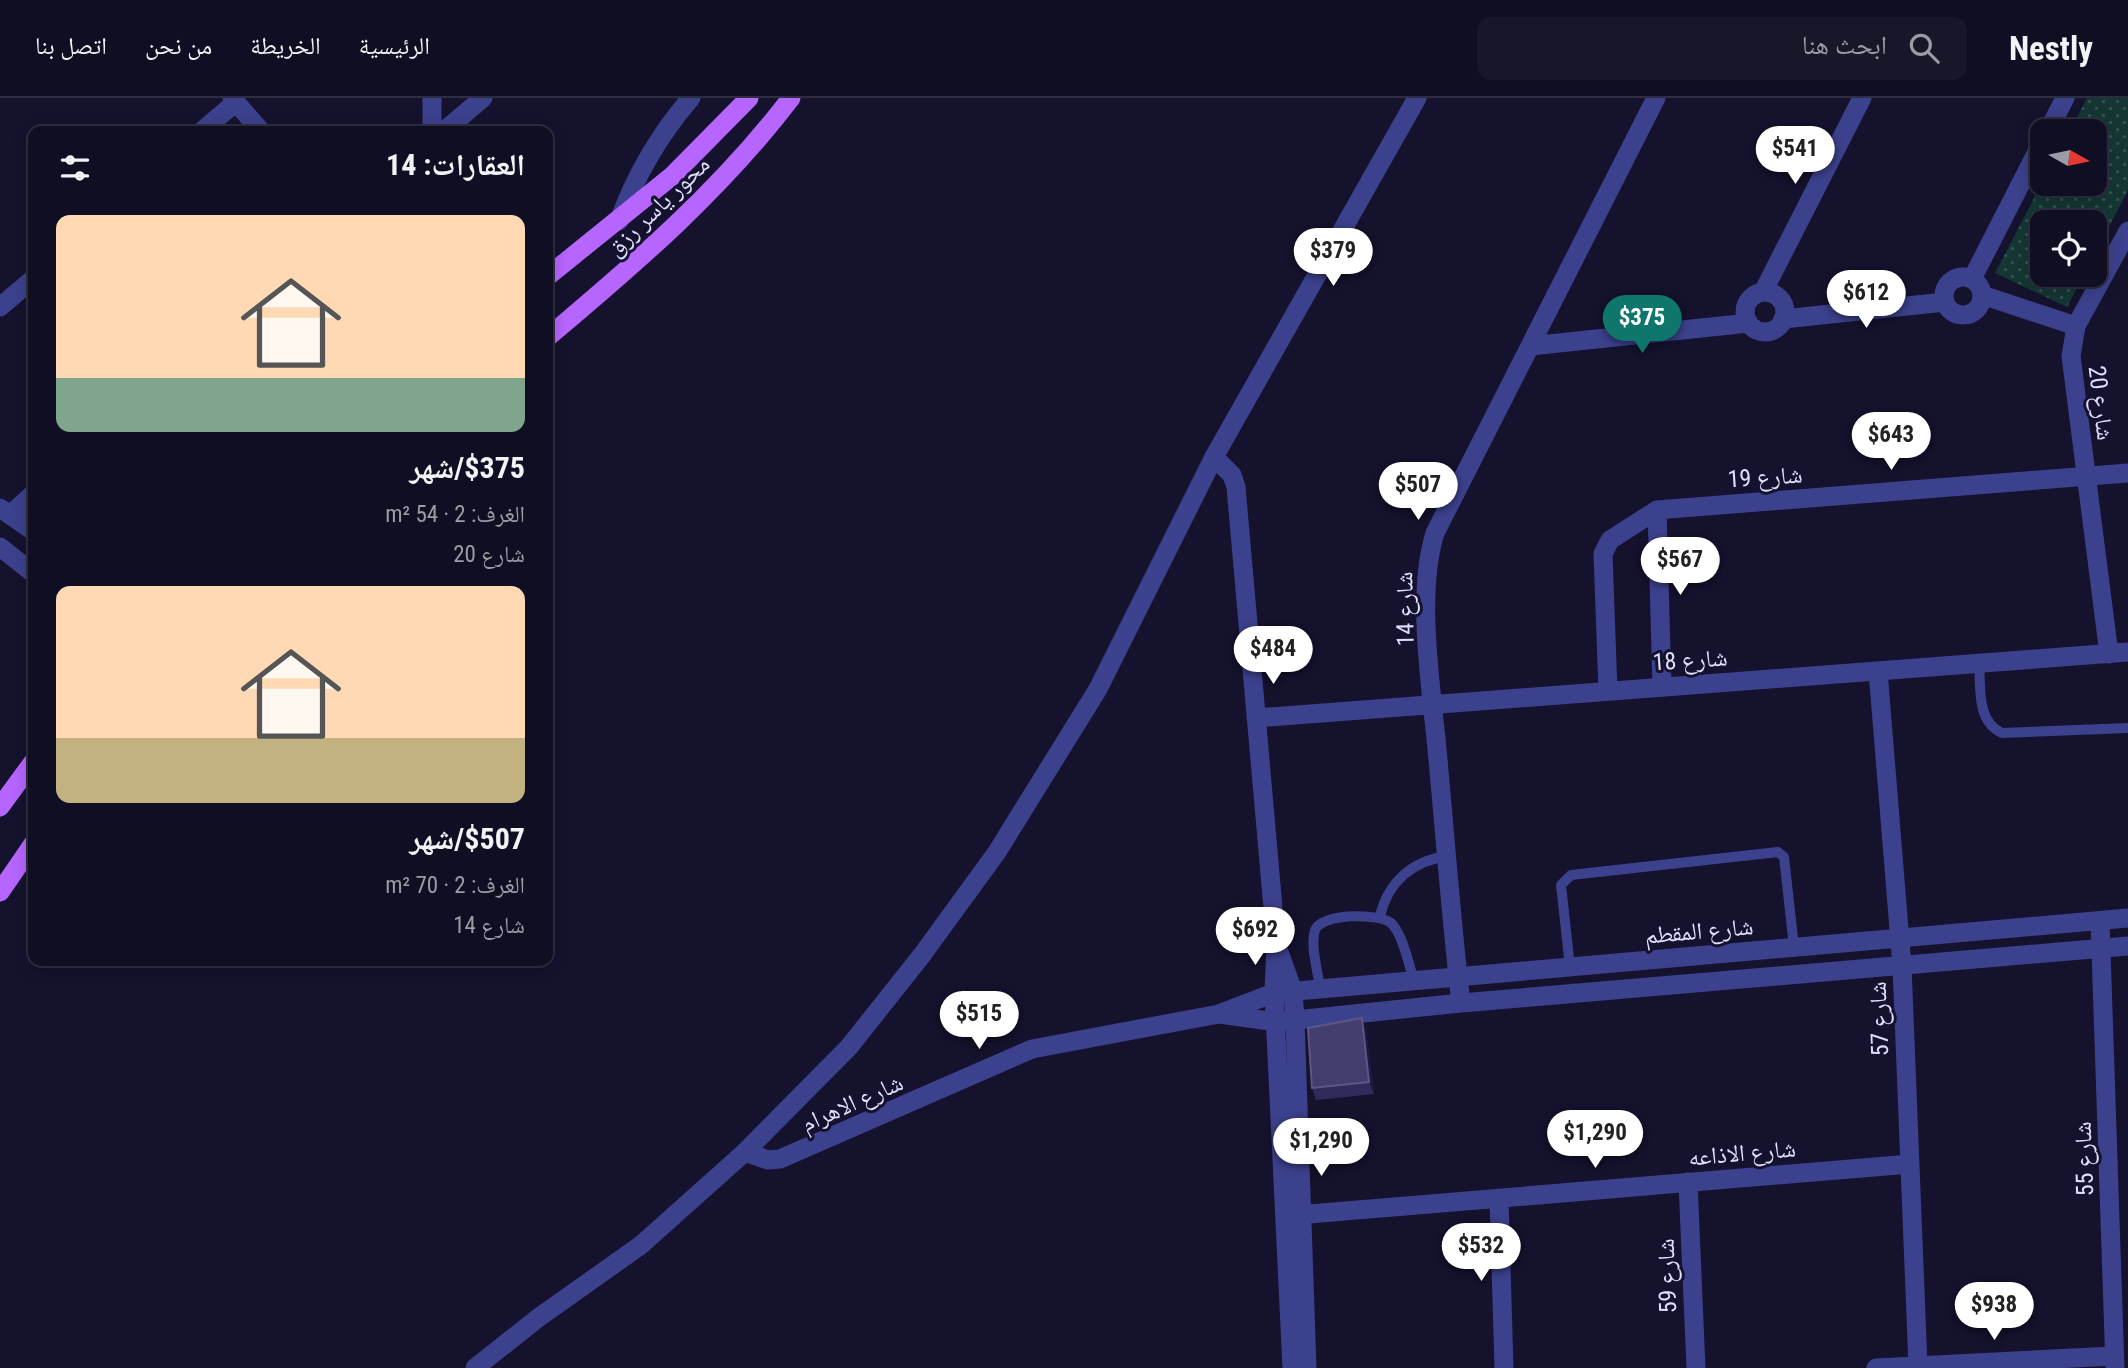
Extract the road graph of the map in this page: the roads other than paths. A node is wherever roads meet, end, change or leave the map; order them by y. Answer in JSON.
{"nodes":[{"id":1,"x":432,"y":98,"type":"edge"},
{"id":2,"x":483,"y":98,"type":"edge"},
{"id":3,"x":749,"y":98,"type":"edge"},
{"id":4,"x":791,"y":98,"type":"edge"},
{"id":5,"x":1417,"y":98,"type":"edge"},
{"id":6,"x":1862,"y":98,"type":"edge"},
{"id":7,"x":2065,"y":98,"type":"edge"},
{"id":8,"x":234,"y":100,"type":"edge"},
{"id":9,"x":686,"y":100,"type":"edge"},
{"id":10,"x":1650,"y":100,"type":"edge"},
{"id":11,"x":2054,"y":119,"type":"edge"},
{"id":12,"x":207,"y":126,"type":"edge"},
{"id":13,"x":257,"y":126,"type":"edge"},
{"id":14,"x":432,"y":126,"type":"edge"},
{"id":15,"x":450,"y":126,"type":"edge"},
{"id":16,"x":2030,"y":169,"type":"edge"},
{"id":17,"x":619,"y":221,"type":"junction"},
{"id":18,"x":2128,"y":231,"type":"edge"},
{"id":19,"x":553,"y":272,"type":"edge"},
{"id":20,"x":28,"y":283,"type":"edge"},
{"id":21,"x":1977,"y":287,"type":"junction"},
{"id":22,"x":1763,"y":292,"type":"junction"},
{"id":23,"x":1945,"y":302,"type":"junction"},
{"id":24,"x":0,"y":307,"type":"edge"},
{"id":25,"x":1783,"y":319,"type":"junction"},
{"id":26,"x":1749,"y":323,"type":"junction"},
{"id":27,"x":2076,"y":326,"type":"junction"},
{"id":28,"x":553,"y":333,"type":"edge"},
{"id":29,"x":1530,"y":346,"type":"junction"},
{"id":30,"x":1214,"y":457,"type":"junction"},
{"id":31,"x":2128,"y":472,"type":"edge"},
{"id":32,"x":2087,"y":478,"type":"junction"},
{"id":33,"x":28,"y":497,"type":"edge"},
{"id":34,"x":1657,"y":510,"type":"junction"},
{"id":35,"x":5,"y":511,"type":"edge"},
{"id":36,"x":28,"y":527,"type":"edge"},
{"id":37,"x":0,"y":547,"type":"edge"},
{"id":38,"x":28,"y":569,"type":"edge"},
{"id":39,"x":2118,"y":653,"type":"edge"},
{"id":40,"x":1979,"y":663,"type":"junction"},
{"id":41,"x":1878,"y":671,"type":"junction"},
{"id":42,"x":1662,"y":686,"type":"junction"},
{"id":43,"x":1608,"y":691,"type":"junction"},
{"id":44,"x":1433,"y":704,"type":"junction"},
{"id":45,"x":1256,"y":718,"type":"junction"},
{"id":46,"x":2128,"y":728,"type":"edge"},
{"id":47,"x":28,"y":769,"type":"edge"},
{"id":48,"x":0,"y":807,"type":"edge"},
{"id":49,"x":28,"y":851,"type":"edge"},
{"id":50,"x":1447,"y":856,"type":"junction"},
{"id":51,"x":0,"y":892,"type":"edge"},
{"id":52,"x":1380,"y":916,"type":"junction"},
{"id":53,"x":2128,"y":918,"type":"edge"},
{"id":54,"x":2100,"y":921,"type":"junction"},
{"id":55,"x":1899,"y":938,"type":"junction"},
{"id":56,"x":2128,"y":946,"type":"edge"},
{"id":57,"x":1794,"y":947,"type":"junction"},
{"id":58,"x":2102,"y":948,"type":"junction"},
{"id":59,"x":1902,"y":966,"type":"junction"},
{"id":60,"x":1570,"y":967,"type":"junction"},
{"id":61,"x":1458,"y":977,"type":"junction"},
{"id":62,"x":1414,"y":980,"type":"junction"},
{"id":63,"x":1320,"y":989,"type":"junction"},
{"id":64,"x":1283,"y":992,"type":"junction"},
{"id":65,"x":1461,"y":1003,"type":"junction"},
{"id":66,"x":1219,"y":1014,"type":"junction"},
{"id":67,"x":1286,"y":1021,"type":"junction"},
{"id":68,"x":745,"y":1152,"type":"junction"},
{"id":69,"x":1910,"y":1164,"type":"junction"},
{"id":70,"x":1688,"y":1182,"type":"junction"},
{"id":71,"x":1499,"y":1198,"type":"junction"},
{"id":72,"x":1294,"y":1215,"type":"junction"},
{"id":73,"x":2115,"y":1362,"type":"edge"},
{"id":74,"x":1918,"y":1366,"type":"junction"},
{"id":75,"x":475,"y":1368,"type":"edge"},
{"id":76,"x":1292,"y":1368,"type":"edge"},
{"id":77,"x":1307,"y":1368,"type":"edge"},
{"id":78,"x":1504,"y":1368,"type":"edge"},
{"id":79,"x":1696,"y":1368,"type":"edge"},
{"id":80,"x":1876,"y":1368,"type":"edge"}],
"edges":[{"from":1,"to":14,"type":"street"},
{"from":2,"to":15,"type":"street"},
{"from":3,"to":17,"type":"main road","name":"محور ياسر رزق"},
{"from":4,"to":28,"type":"main road","name":"محور ياسر رزق"},
{"from":5,"to":30,"type":"street"},
{"from":6,"to":22,"type":"street"},
{"from":7,"to":11,"type":"street"},
{"from":8,"to":12,"type":"street"},
{"from":8,"to":13,"type":"street"},
{"from":9,"to":17,"type":"street"},
{"from":10,"to":29,"type":"street","name":"شارع 14"},
{"from":16,"to":21,"type":"street"},
{"from":17,"to":19,"type":"main road","name":"محور ياسر رزق"},
{"from":18,"to":27,"type":"street","name":"شارع 20"},
{"from":20,"to":24,"type":"street"},
{"from":21,"to":23,"type":"street"},
{"from":21,"to":23,"type":"street"},
{"from":21,"to":27,"type":"street"},
{"from":22,"to":25,"type":"street"},
{"from":22,"to":26,"type":"street"},
{"from":23,"to":25,"type":"street"},
{"from":25,"to":26,"type":"street"},
{"from":26,"to":29,"type":"street"},
{"from":27,"to":32,"type":"street","name":"شارع 20"},
{"from":29,"to":44,"type":"street","name":"شارع 14"},
{"from":30,"to":45,"type":"street"},
{"from":30,"to":68,"type":"street"},
{"from":31,"to":32,"type":"street","name":"شارع 19"},
{"from":32,"to":34,"type":"street","name":"شارع 19"},
{"from":32,"to":39,"type":"street","name":"شارع 20"},
{"from":33,"to":35,"type":"street"},
{"from":34,"to":42,"type":"street"},
{"from":34,"to":43,"type":"street","name":"شارع 19"},
{"from":35,"to":36,"type":"street"},
{"from":37,"to":38,"type":"street"},
{"from":39,"to":40,"type":"street","name":"شارع 18"},
{"from":40,"to":41,"type":"street","name":"شارع 18"},
{"from":40,"to":46,"type":"lane"},
{"from":41,"to":42,"type":"street","name":"شارع 18"},
{"from":41,"to":55,"type":"street","name":"شارع 57"},
{"from":42,"to":43,"type":"street","name":"شارع 18"},
{"from":43,"to":44,"type":"street","name":"شارع 18"},
{"from":44,"to":45,"type":"street","name":"شارع 18"},
{"from":44,"to":50,"type":"street","name":"شارع 14"},
{"from":45,"to":64,"type":"street"},
{"from":47,"to":48,"type":"main road"},
{"from":49,"to":51,"type":"main road"},
{"from":50,"to":52,"type":"lane"},
{"from":50,"to":61,"type":"street","name":"شارع 14"},
{"from":52,"to":62,"type":"lane"},
{"from":52,"to":63,"type":"lane"},
{"from":53,"to":54,"type":"street","name":"شارع المقطم"},
{"from":54,"to":55,"type":"street","name":"شارع المقطم"},
{"from":54,"to":58,"type":"street","name":"شارع 55"},
{"from":55,"to":57,"type":"street","name":"شارع المقطم"},
{"from":55,"to":59,"type":"street","name":"شارع 57"},
{"from":56,"to":58,"type":"street"},
{"from":57,"to":60,"type":"street","name":"شارع المقطم"},
{"from":57,"to":60,"type":"lane"},
{"from":58,"to":59,"type":"street"},
{"from":58,"to":73,"type":"street","name":"شارع 55"},
{"from":59,"to":65,"type":"street"},
{"from":59,"to":69,"type":"street","name":"شارع 57"},
{"from":60,"to":61,"type":"street","name":"شارع المقطم"},
{"from":61,"to":62,"type":"street","name":"شارع المقطم"},
{"from":61,"to":65,"type":"street","name":"شارع 14"},
{"from":62,"to":63,"type":"street","name":"شارع المقطم"},
{"from":63,"to":64,"type":"street","name":"شارع المقطم"},
{"from":64,"to":66,"type":"street","name":"شارع الاهرام"},
{"from":64,"to":67,"type":"street"},
{"from":65,"to":67,"type":"street"},
{"from":66,"to":67,"type":"street","name":"شارع الاهرام"},
{"from":66,"to":68,"type":"street","name":"شارع الاهرام"},
{"from":67,"to":72,"type":"street"},
{"from":68,"to":75,"type":"street"},
{"from":69,"to":70,"type":"street","name":"شارع الاذاعه"},
{"from":69,"to":74,"type":"street","name":"شارع 57"},
{"from":70,"to":71,"type":"street","name":"شارع الاذاعه"},
{"from":70,"to":79,"type":"street","name":"شارع 59"},
{"from":71,"to":72,"type":"street","name":"شارع الاذاعه"},
{"from":71,"to":78,"type":"street"},
{"from":72,"to":76,"type":"street"},
{"from":72,"to":77,"type":"street"},
{"from":73,"to":74,"type":"street"},
{"from":74,"to":80,"type":"street"}]}
